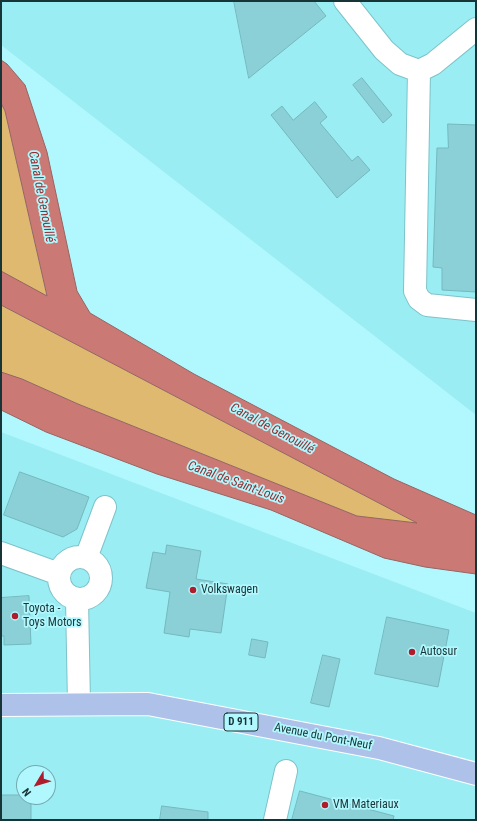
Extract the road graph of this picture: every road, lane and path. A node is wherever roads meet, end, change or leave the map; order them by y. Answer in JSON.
{"nodes":[{"id":1,"x":345,"y":1,"type":"edge"},
{"id":2,"x":476,"y":29,"type":"edge"},
{"id":3,"x":419,"y":71,"type":"junction"},
{"id":4,"x":476,"y":310,"type":"edge"},
{"id":5,"x":105,"y":506,"type":"dead end"},
{"id":6,"x":1,"y":553,"type":"edge"},
{"id":7,"x":86,"y":558,"type":"junction"},
{"id":8,"x":59,"y":574,"type":"junction"},
{"id":9,"x":77,"y":599,"type":"junction"},
{"id":10,"x":79,"y":704,"type":"junction"},
{"id":11,"x":1,"y":705,"type":"edge"},
{"id":12,"x":286,"y":771,"type":"dead end"},
{"id":13,"x":476,"y":774,"type":"edge"},
{"id":14,"x":276,"y":820,"type":"edge"}],
"edges":[{"from":1,"to":3,"type":"street"},
{"from":2,"to":3,"type":"street"},
{"from":3,"to":4,"type":"street"},
{"from":5,"to":7,"type":"street"},
{"from":6,"to":8,"type":"street"},
{"from":7,"to":8,"type":"street"},
{"from":7,"to":9,"type":"street"},
{"from":8,"to":9,"type":"street"},
{"from":9,"to":10,"type":"street"},
{"from":10,"to":11,"type":"main road","name":"Avenue du Pont-Neuf","number":"D 911"},
{"from":10,"to":13,"type":"main road","name":"Avenue du Pont-Neuf","number":"D 911"},
{"from":12,"to":14,"type":"street"}]}
